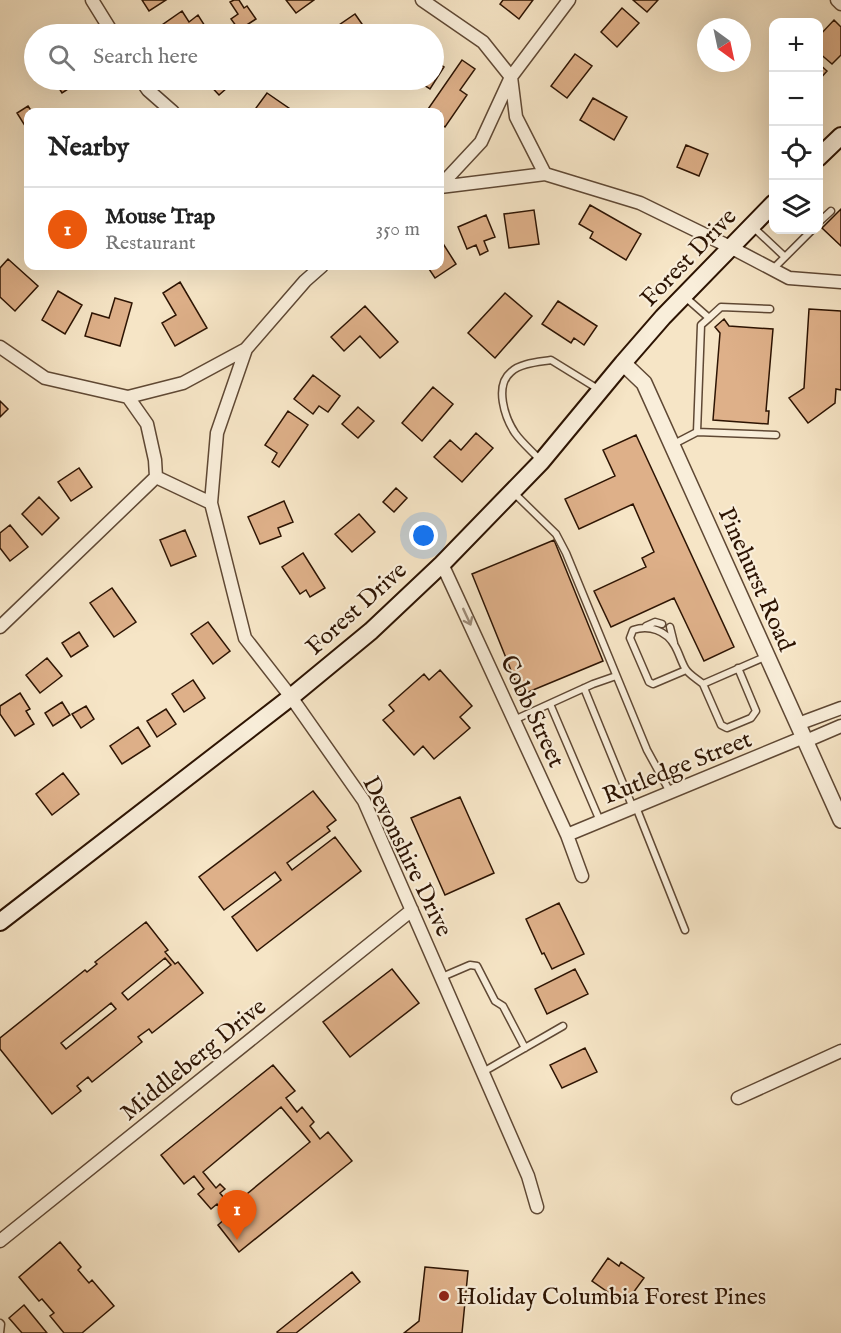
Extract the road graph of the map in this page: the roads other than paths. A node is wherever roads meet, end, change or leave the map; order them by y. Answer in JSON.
{"nodes":[{"id":1,"x":92,"y":0,"type":"edge"},
{"id":2,"x":422,"y":0,"type":"edge"},
{"id":3,"x":569,"y":0,"type":"edge"},
{"id":4,"x":837,"y":0,"type":"edge"},
{"id":5,"x":841,"y":4,"type":"edge"},
{"id":6,"x":107,"y":24,"type":"edge"},
{"id":7,"x":511,"y":77,"type":"junction"},
{"id":8,"x":148,"y":90,"type":"edge"},
{"id":9,"x":168,"y":108,"type":"edge"},
{"id":10,"x":838,"y":144,"type":"edge"},
{"id":11,"x":823,"y":155,"type":"edge"},
{"id":12,"x":545,"y":174,"type":"junction"},
{"id":13,"x":444,"y":183,"type":"edge"},
{"id":14,"x":444,"y":187,"type":"edge"},
{"id":15,"x":769,"y":208,"type":"edge"},
{"id":16,"x":831,"y":211,"type":"dead end"},
{"id":17,"x":823,"y":219,"type":"edge"},
{"id":18,"x":751,"y":226,"type":"junction"},
{"id":19,"x":808,"y":234,"type":"edge"},
{"id":20,"x":730,"y":247,"type":"junction"},
{"id":21,"x":785,"y":257,"type":"junction"},
{"id":22,"x":773,"y":269,"type":"junction"},
{"id":23,"x":317,"y":270,"type":"edge"},
{"id":24,"x":841,"y":282,"type":"edge"},
{"id":25,"x":684,"y":296,"type":"junction"},
{"id":26,"x":770,"y":309,"type":"dead end"},
{"id":27,"x":709,"y":318,"type":"junction"},
{"id":28,"x":0,"y":347,"type":"edge"},
{"id":29,"x":246,"y":349,"type":"junction"},
{"id":30,"x":623,"y":363,"type":"junction"},
{"id":31,"x":601,"y":390,"type":"junction"},
{"id":32,"x":128,"y":397,"type":"junction"},
{"id":33,"x":697,"y":432,"type":"junction"},
{"id":34,"x":776,"y":435,"type":"dead end"},
{"id":35,"x":672,"y":445,"type":"junction"},
{"id":36,"x":541,"y":462,"type":"junction"},
{"id":37,"x":156,"y":477,"type":"junction"},
{"id":38,"x":512,"y":492,"type":"junction"},
{"id":39,"x":211,"y":503,"type":"junction"},
{"id":40,"x":442,"y":564,"type":"junction"},
{"id":41,"x":662,"y":624,"type":"dead end"},
{"id":42,"x":0,"y":627,"type":"edge"},
{"id":43,"x":670,"y":627,"type":"dead end"},
{"id":44,"x":641,"y":628,"type":"junction"},
{"id":45,"x":674,"y":643,"type":"junction"},
{"id":46,"x":767,"y":656,"type":"junction"},
{"id":47,"x":738,"y":669,"type":"junction"},
{"id":48,"x":686,"y":670,"type":"junction"},
{"id":49,"x":616,"y":676,"type":"junction"},
{"id":50,"x":703,"y":684,"type":"junction"},
{"id":51,"x":584,"y":688,"type":"junction"},
{"id":52,"x":291,"y":697,"type":"junction"},
{"id":53,"x":550,"y":704,"type":"junction"},
{"id":54,"x":841,"y":708,"type":"edge"},
{"id":55,"x":514,"y":720,"type":"junction"},
{"id":56,"x":841,"y":726,"type":"edge"},
{"id":57,"x":803,"y":734,"type":"junction"},
{"id":58,"x":670,"y":793,"type":"junction"},
{"id":59,"x":635,"y":807,"type":"junction"},
{"id":60,"x":841,"y":820,"type":"edge"},
{"id":61,"x":600,"y":822,"type":"junction"},
{"id":62,"x":567,"y":835,"type":"junction"},
{"id":63,"x":582,"y":876,"type":"dead end"},
{"id":64,"x":412,"y":910,"type":"junction"},
{"id":65,"x":0,"y":922,"type":"edge"},
{"id":66,"x":684,"y":930,"type":"dead end"},
{"id":67,"x":441,"y":978,"type":"junction"},
{"id":68,"x":563,"y":1026,"type":"dead end"},
{"id":69,"x":525,"y":1048,"type":"junction"},
{"id":70,"x":841,"y":1051,"type":"edge"},
{"id":71,"x":483,"y":1072,"type":"junction"},
{"id":72,"x":738,"y":1098,"type":"dead end"},
{"id":73,"x":537,"y":1207,"type":"dead end"},
{"id":74,"x":0,"y":1241,"type":"edge"},
{"id":75,"x":0,"y":1323,"type":"edge"},
{"id":76,"x":0,"y":1333,"type":"edge"}],
"edges":[{"from":1,"to":6,"type":"street"},
{"from":2,"to":7,"type":"street"},
{"from":3,"to":7,"type":"street"},
{"from":4,"to":5,"type":"street"},
{"from":7,"to":12,"type":"street"},
{"from":7,"to":13,"type":"street"},
{"from":8,"to":9,"type":"street"},
{"from":10,"to":11,"type":"main road"},
{"from":12,"to":14,"type":"street"},
{"from":12,"to":20,"type":"street"},
{"from":15,"to":18,"type":"main road","name":"Forest Drive"},
{"from":16,"to":17,"type":"lane"},
{"from":18,"to":20,"type":"main road","name":"Forest Drive"},
{"from":18,"to":21,"type":"lane"},
{"from":19,"to":21,"type":"lane"},
{"from":20,"to":22,"type":"street"},
{"from":20,"to":25,"type":"main road","name":"Forest Drive"},
{"from":21,"to":22,"type":"lane"},
{"from":22,"to":24,"type":"street"},
{"from":23,"to":29,"type":"street"},
{"from":25,"to":27,"type":"lane"},
{"from":25,"to":30,"type":"main road","name":"Forest Drive"},
{"from":26,"to":27,"type":"lane"},
{"from":27,"to":33,"type":"lane"},
{"from":28,"to":32,"type":"street"},
{"from":29,"to":32,"type":"street"},
{"from":29,"to":39,"type":"street","name":"Devonshire Drive"},
{"from":30,"to":31,"type":"main road","name":"Forest Drive"},
{"from":30,"to":35,"type":"street","name":"Pinehurst Road"},
{"from":31,"to":36,"type":"main road","name":"Forest Drive"},
{"from":31,"to":36,"type":"lane"},
{"from":32,"to":37,"type":"street"},
{"from":33,"to":34,"type":"lane"},
{"from":33,"to":35,"type":"lane"},
{"from":35,"to":46,"type":"street","name":"Pinehurst Road"},
{"from":36,"to":38,"type":"main road","name":"Forest Drive"},
{"from":37,"to":39,"type":"street"},
{"from":37,"to":42,"type":"street"},
{"from":38,"to":40,"type":"main road","name":"Forest Drive"},
{"from":38,"to":49,"type":"lane"},
{"from":39,"to":52,"type":"street","name":"Devonshire Drive"},
{"from":40,"to":52,"type":"main road","name":"Forest Drive"},
{"from":40,"to":55,"type":"street","name":"Cobb Street","one_way":true},
{"from":41,"to":44,"type":"lane"},
{"from":43,"to":45,"type":"lane"},
{"from":44,"to":45,"type":"lane"},
{"from":44,"to":48,"type":"lane"},
{"from":45,"to":48,"type":"lane"},
{"from":46,"to":47,"type":"lane"},
{"from":46,"to":57,"type":"street","name":"Pinehurst Road"},
{"from":47,"to":50,"type":"lane"},
{"from":47,"to":50,"type":"lane"},
{"from":48,"to":50,"type":"lane"},
{"from":49,"to":51,"type":"lane"},
{"from":49,"to":58,"type":"lane"},
{"from":51,"to":53,"type":"lane"},
{"from":51,"to":59,"type":"lane"},
{"from":52,"to":64,"type":"street","name":"Devonshire Drive"},
{"from":52,"to":65,"type":"main road","name":"Forest Drive"},
{"from":53,"to":55,"type":"lane"},
{"from":53,"to":61,"type":"lane"},
{"from":54,"to":57,"type":"street"},
{"from":55,"to":62,"type":"street","name":"Cobb Street"},
{"from":56,"to":57,"type":"street"},
{"from":57,"to":58,"type":"street","name":"Rutledge Street"},
{"from":57,"to":60,"type":"street","name":"Pinehurst Road"},
{"from":58,"to":59,"type":"street","name":"Rutledge Street"},
{"from":59,"to":61,"type":"street","name":"Rutledge Street"},
{"from":59,"to":66,"type":"lane"},
{"from":61,"to":62,"type":"street","name":"Rutledge Street"},
{"from":62,"to":63,"type":"street","name":"Cobb Street"},
{"from":64,"to":67,"type":"street","name":"Devonshire Drive"},
{"from":64,"to":74,"type":"street","name":"Middleberg Drive"},
{"from":67,"to":69,"type":"lane"},
{"from":67,"to":71,"type":"street","name":"Devonshire Drive"},
{"from":68,"to":69,"type":"lane"},
{"from":69,"to":71,"type":"lane"},
{"from":70,"to":72,"type":"street"},
{"from":71,"to":73,"type":"street","name":"Devonshire Drive"},
{"from":75,"to":76,"type":"lane"}]}
